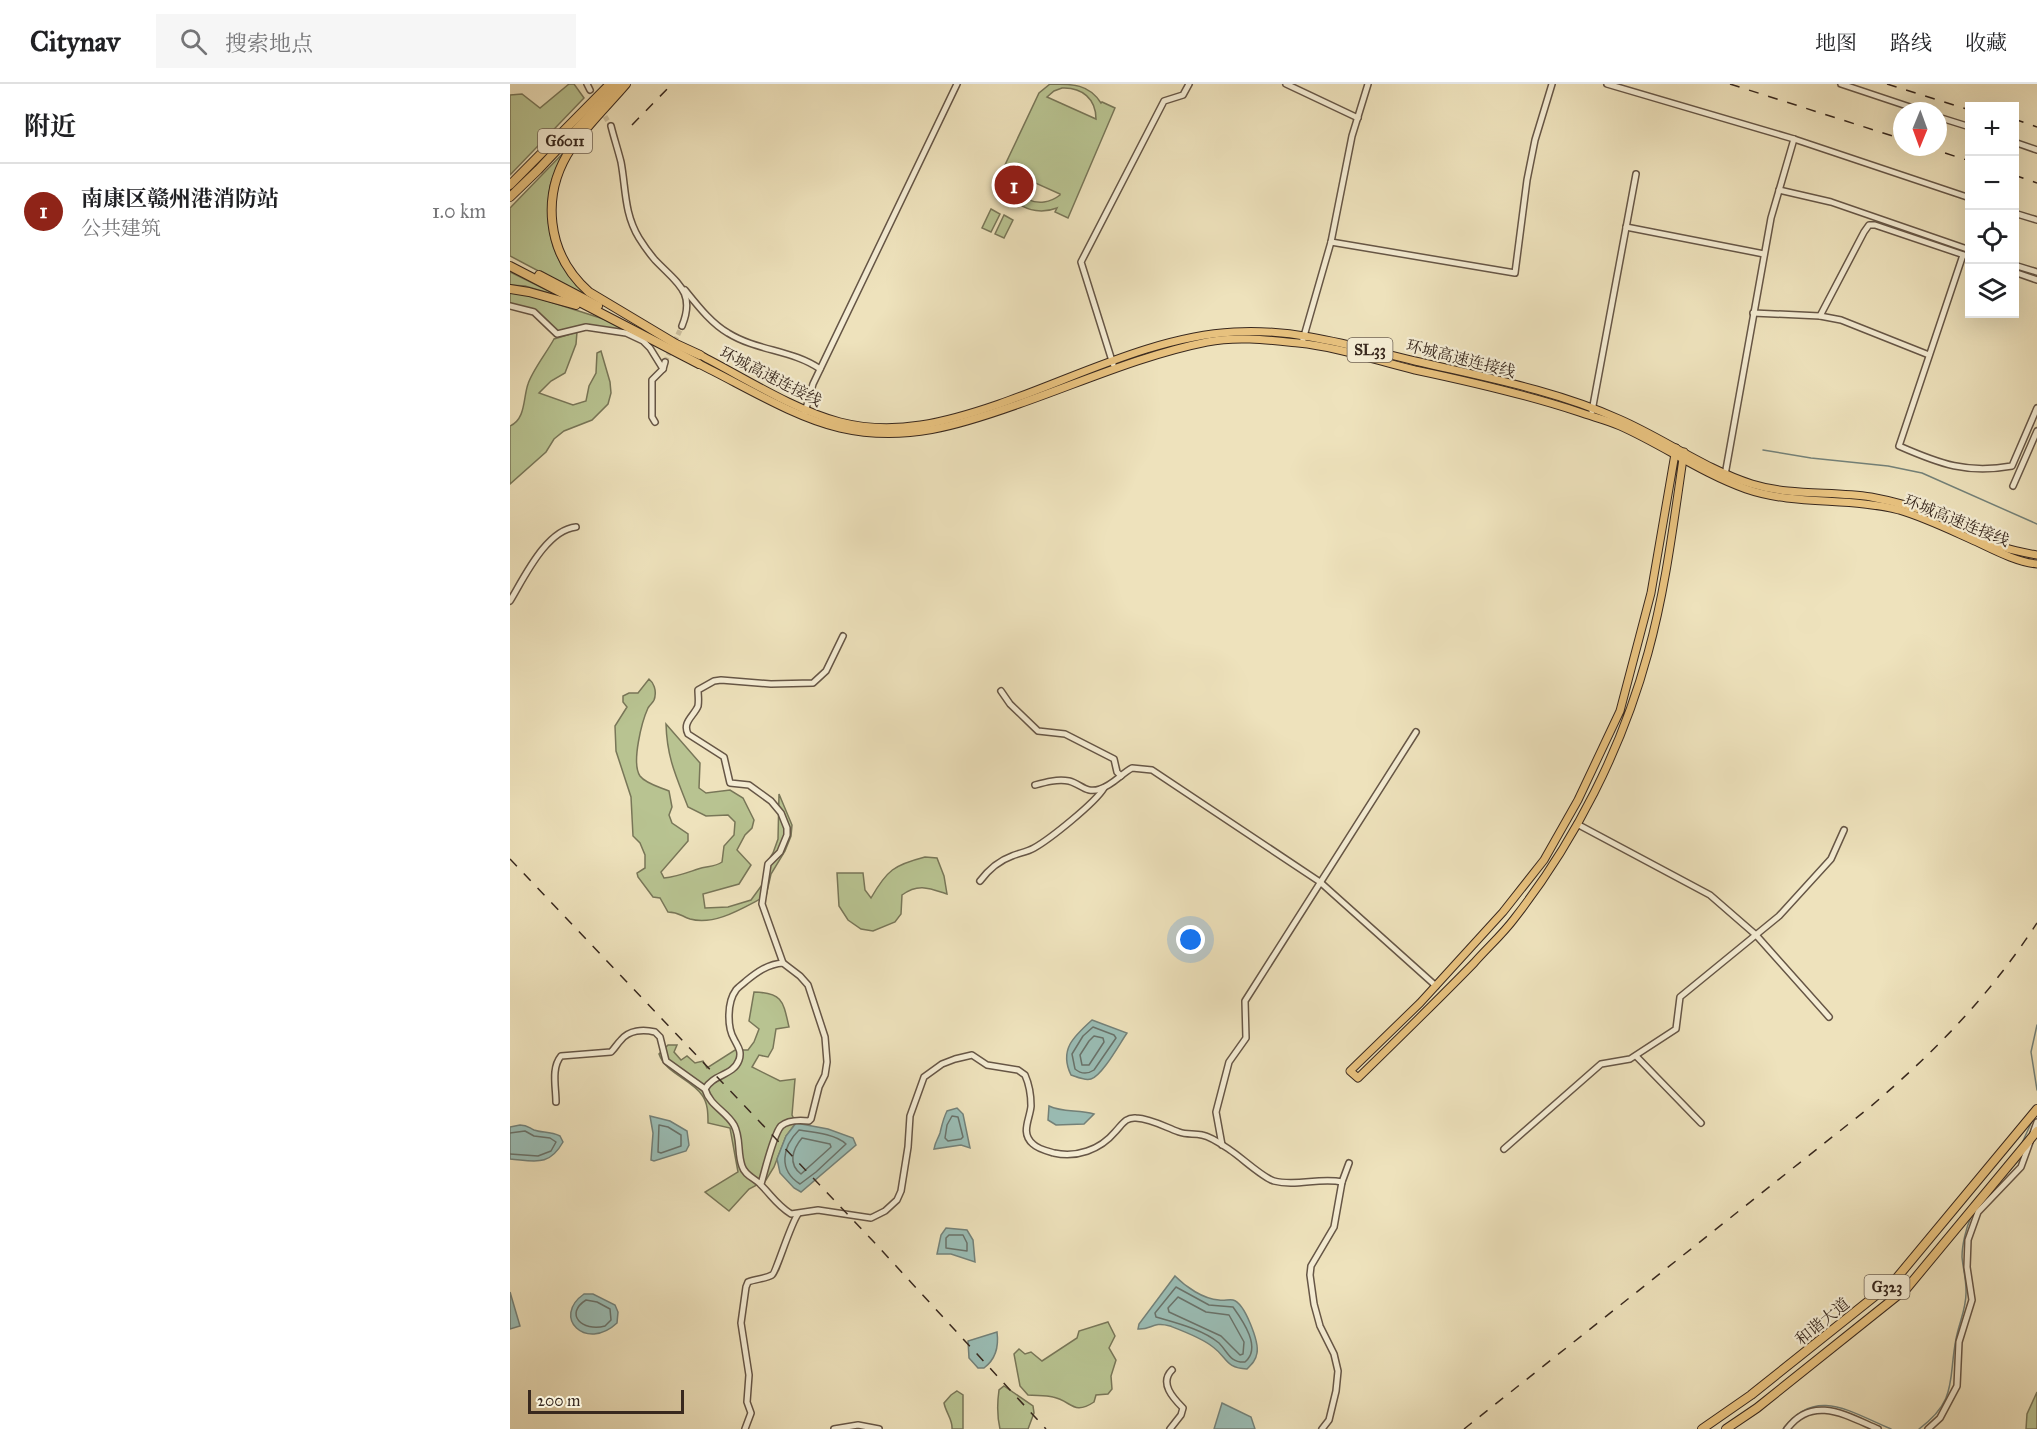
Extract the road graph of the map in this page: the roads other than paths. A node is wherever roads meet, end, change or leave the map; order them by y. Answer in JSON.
{"nodes":[{"id":1,"x":610,"y":84,"type":"edge"},
{"id":2,"x":619,"y":84,"type":"edge"},
{"id":3,"x":626,"y":84,"type":"edge"},
{"id":4,"x":957,"y":84,"type":"edge"},
{"id":5,"x":1189,"y":84,"type":"edge"},
{"id":6,"x":1286,"y":84,"type":"edge"},
{"id":7,"x":1368,"y":84,"type":"edge"},
{"id":8,"x":1551,"y":84,"type":"edge"},
{"id":9,"x":1607,"y":84,"type":"edge"},
{"id":10,"x":1841,"y":84,"type":"edge"},
{"id":11,"x":1895,"y":102,"type":"edge"},
{"id":12,"x":1358,"y":118,"type":"junction"},
{"id":13,"x":1947,"y":120,"type":"edge"},
{"id":14,"x":1965,"y":125,"type":"edge"},
{"id":15,"x":611,"y":126,"type":"tunnel mouth"},
{"id":16,"x":1794,"y":139,"type":"junction"},
{"id":17,"x":2019,"y":144,"type":"edge"},
{"id":18,"x":2037,"y":150,"type":"edge"},
{"id":19,"x":1636,"y":174,"type":"dead end"},
{"id":20,"x":510,"y":184,"type":"edge"},
{"id":21,"x":1779,"y":190,"type":"junction"},
{"id":22,"x":510,"y":196,"type":"edge"},
{"id":23,"x":1965,"y":196,"type":"edge"},
{"id":24,"x":2019,"y":215,"type":"edge"},
{"id":25,"x":2037,"y":220,"type":"edge"},
{"id":26,"x":1626,"y":227,"type":"junction"},
{"id":27,"x":1331,"y":242,"type":"junction"},
{"id":28,"x":1965,"y":248,"type":"edge"},
{"id":29,"x":1764,"y":254,"type":"junction"},
{"id":30,"x":1963,"y":255,"type":"joint"},
{"id":31,"x":510,"y":260,"type":"edge"},
{"id":32,"x":510,"y":266,"type":"edge"},
{"id":33,"x":2019,"y":267,"type":"edge"},
{"id":34,"x":2037,"y":272,"type":"edge"},
{"id":35,"x":2019,"y":274,"type":"edge"},
{"id":36,"x":2037,"y":280,"type":"edge"},
{"id":37,"x":678,"y":282,"type":"junction"},
{"id":38,"x":510,"y":289,"type":"edge"},
{"id":39,"x":510,"y":306,"type":"edge"},
{"id":40,"x":600,"y":312,"type":"junction"},
{"id":41,"x":1753,"y":313,"type":"junction"},
{"id":42,"x":1820,"y":316,"type":"junction"},
{"id":43,"x":636,"y":321,"type":"junction"},
{"id":44,"x":682,"y":326,"type":"tunnel mouth"},
{"id":45,"x":1303,"y":339,"type":"junction"},
{"id":46,"x":700,"y":355,"type":"joint"},
{"id":47,"x":1929,"y":355,"type":"junction"},
{"id":48,"x":665,"y":362,"type":"tunnel mouth"},
{"id":49,"x":699,"y":364,"type":"joint"},
{"id":50,"x":1113,"y":364,"type":"junction"},
{"id":51,"x":663,"y":369,"type":"junction"},
{"id":52,"x":820,"y":369,"type":"junction"},
{"id":53,"x":2037,"y":408,"type":"edge"},
{"id":54,"x":1591,"y":412,"type":"junction"},
{"id":55,"x":805,"y":413,"type":"junction"},
{"id":56,"x":655,"y":422,"type":"dead end"},
{"id":57,"x":2037,"y":431,"type":"edge"},
{"id":58,"x":1675,"y":451,"type":"junction"},
{"id":59,"x":1684,"y":456,"type":"junction"},
{"id":60,"x":1725,"y":477,"type":"junction"},
{"id":61,"x":2013,"y":486,"type":"dead end"},
{"id":62,"x":576,"y":527,"type":"dead end"},
{"id":63,"x":2037,"y":555,"type":"edge"},
{"id":64,"x":2037,"y":564,"type":"edge"},
{"id":65,"x":510,"y":601,"type":"edge"},
{"id":66,"x":843,"y":636,"type":"dead end"},
{"id":67,"x":1001,"y":691,"type":"dead end"},
{"id":68,"x":1416,"y":732,"type":"dead end"},
{"id":69,"x":1120,"y":776,"type":"junction"},
{"id":70,"x":1035,"y":785,"type":"dead end"},
{"id":71,"x":1105,"y":787,"type":"junction"},
{"id":72,"x":1577,"y":824,"type":"junction"},
{"id":73,"x":1844,"y":830,"type":"dead end"},
{"id":74,"x":980,"y":881,"type":"dead end"},
{"id":75,"x":1320,"y":882,"type":"junction"},
{"id":76,"x":1756,"y":935,"type":"junction"},
{"id":77,"x":783,"y":963,"type":"junction"},
{"id":78,"x":1436,"y":986,"type":"junction"},
{"id":79,"x":1829,"y":1017,"type":"dead end"},
{"id":80,"x":1636,"y":1056,"type":"junction"},
{"id":81,"x":705,"y":1089,"type":"junction"},
{"id":82,"x":556,"y":1102,"type":"dead end"},
{"id":83,"x":2037,"y":1109,"type":"edge"},
{"id":84,"x":2037,"y":1122,"type":"edge"},
{"id":85,"x":1701,"y":1123,"type":"dead end"},
{"id":86,"x":2037,"y":1131,"type":"edge"},
{"id":87,"x":1222,"y":1145,"type":"junction"},
{"id":88,"x":1504,"y":1149,"type":"dead end"},
{"id":89,"x":1349,"y":1162,"type":"dead end"},
{"id":90,"x":1342,"y":1182,"type":"junction"},
{"id":91,"x":761,"y":1184,"type":"junction"},
{"id":92,"x":798,"y":1214,"type":"junction"},
{"id":93,"x":1172,"y":1370,"type":"dead end"},
{"id":94,"x":745,"y":1429,"type":"edge"},
{"id":95,"x":834,"y":1429,"type":"edge"},
{"id":96,"x":879,"y":1429,"type":"edge"},
{"id":97,"x":1170,"y":1429,"type":"edge"},
{"id":98,"x":1322,"y":1429,"type":"edge"},
{"id":99,"x":1702,"y":1429,"type":"edge"},
{"id":100,"x":1726,"y":1429,"type":"edge"},
{"id":101,"x":1787,"y":1429,"type":"edge"},
{"id":102,"x":1878,"y":1429,"type":"edge"},
{"id":103,"x":1928,"y":1429,"type":"edge"}],
"edges":[{"from":1,"to":20,"type":"highway","number":"G6011"},
{"from":2,"to":22,"type":"highway","number":"G6011"},
{"from":3,"to":43,"type":"highway"},
{"from":4,"to":52,"type":"street"},
{"from":5,"to":50,"type":"street"},
{"from":6,"to":12,"type":"street"},
{"from":7,"to":12,"type":"street"},
{"from":8,"to":27,"type":"street"},
{"from":9,"to":16,"type":"street"},
{"from":10,"to":11,"type":"street"},
{"from":12,"to":27,"type":"street"},
{"from":13,"to":14,"type":"street"},
{"from":15,"to":37,"type":"street"},
{"from":16,"to":21,"type":"street"},
{"from":16,"to":23,"type":"street"},
{"from":17,"to":18,"type":"street"},
{"from":19,"to":26,"type":"street"},
{"from":21,"to":28,"type":"street"},
{"from":21,"to":29,"type":"street"},
{"from":24,"to":25,"type":"street"},
{"from":26,"to":29,"type":"street"},
{"from":26,"to":54,"type":"street"},
{"from":27,"to":45,"type":"street"},
{"from":29,"to":41,"type":"street"},
{"from":30,"to":42,"type":"street"},
{"from":30,"to":47,"type":"street"},
{"from":31,"to":43,"type":"highway"},
{"from":32,"to":40,"type":"highway"},
{"from":33,"to":34,"type":"street"},
{"from":35,"to":36,"type":"street"},
{"from":37,"to":44,"type":"street"},
{"from":37,"to":52,"type":"street"},
{"from":38,"to":40,"type":"highway"},
{"from":39,"to":51,"type":"street"},
{"from":40,"to":49,"type":"highway"},
{"from":41,"to":42,"type":"street"},
{"from":41,"to":60,"type":"street"},
{"from":42,"to":47,"type":"street"},
{"from":43,"to":46,"type":"highway"},
{"from":45,"to":50,"type":"main road","name":"环城高速连接线","number":"SL33"},
{"from":45,"to":54,"type":"main road","name":"环城高速连接线","number":"SL33"},
{"from":46,"to":55,"type":"main road","name":"环城高速连接线","number":"SL33"},
{"from":47,"to":53,"type":"street"},
{"from":48,"to":51,"type":"street"},
{"from":49,"to":55,"type":"main road","name":"环城高速连接线","number":"SL33"},
{"from":50,"to":55,"type":"main road","name":"环城高速连接线","number":"SL33"},
{"from":51,"to":56,"type":"street"},
{"from":52,"to":55,"type":"street"},
{"from":54,"to":58,"type":"main road","name":"环城高速连接线","number":"SL33"},
{"from":57,"to":61,"type":"street"},
{"from":58,"to":59,"type":"main road","name":"环城高速连接线","number":"SL33"},
{"from":58,"to":78,"type":"main road"},
{"from":59,"to":60,"type":"main road","name":"环城高速连接线","number":"SL33"},
{"from":59,"to":72,"type":"main road"},
{"from":60,"to":63,"type":"main road","name":"环城高速连接线","number":"SL33"},
{"from":60,"to":64,"type":"main road","name":"环城高速连接线","number":"SL33"},
{"from":62,"to":65,"type":"street"},
{"from":66,"to":77,"type":"street"},
{"from":67,"to":69,"type":"street"},
{"from":68,"to":75,"type":"street"},
{"from":69,"to":71,"type":"street"},
{"from":69,"to":75,"type":"street"},
{"from":70,"to":71,"type":"street"},
{"from":71,"to":74,"type":"street"},
{"from":72,"to":76,"type":"street"},
{"from":72,"to":78,"type":"main road"},
{"from":73,"to":76,"type":"street"},
{"from":75,"to":78,"type":"street"},
{"from":75,"to":87,"type":"street"},
{"from":76,"to":79,"type":"street"},
{"from":76,"to":80,"type":"street"},
{"from":77,"to":81,"type":"street"},
{"from":77,"to":91,"type":"street"},
{"from":80,"to":85,"type":"street"},
{"from":80,"to":88,"type":"street"},
{"from":81,"to":82,"type":"street"},
{"from":81,"to":91,"type":"street"},
{"from":83,"to":99,"type":"highway","name":"和谐大道","number":"G323"},
{"from":84,"to":103,"type":"street"},
{"from":86,"to":100,"type":"highway","name":"和谐大道","number":"G323"},
{"from":87,"to":90,"type":"street"},
{"from":87,"to":92,"type":"street"},
{"from":89,"to":90,"type":"street"},
{"from":90,"to":98,"type":"street"},
{"from":91,"to":92,"type":"street"},
{"from":92,"to":94,"type":"street"},
{"from":93,"to":97,"type":"street"},
{"from":95,"to":96,"type":"street"},
{"from":101,"to":102,"type":"street"}]}
